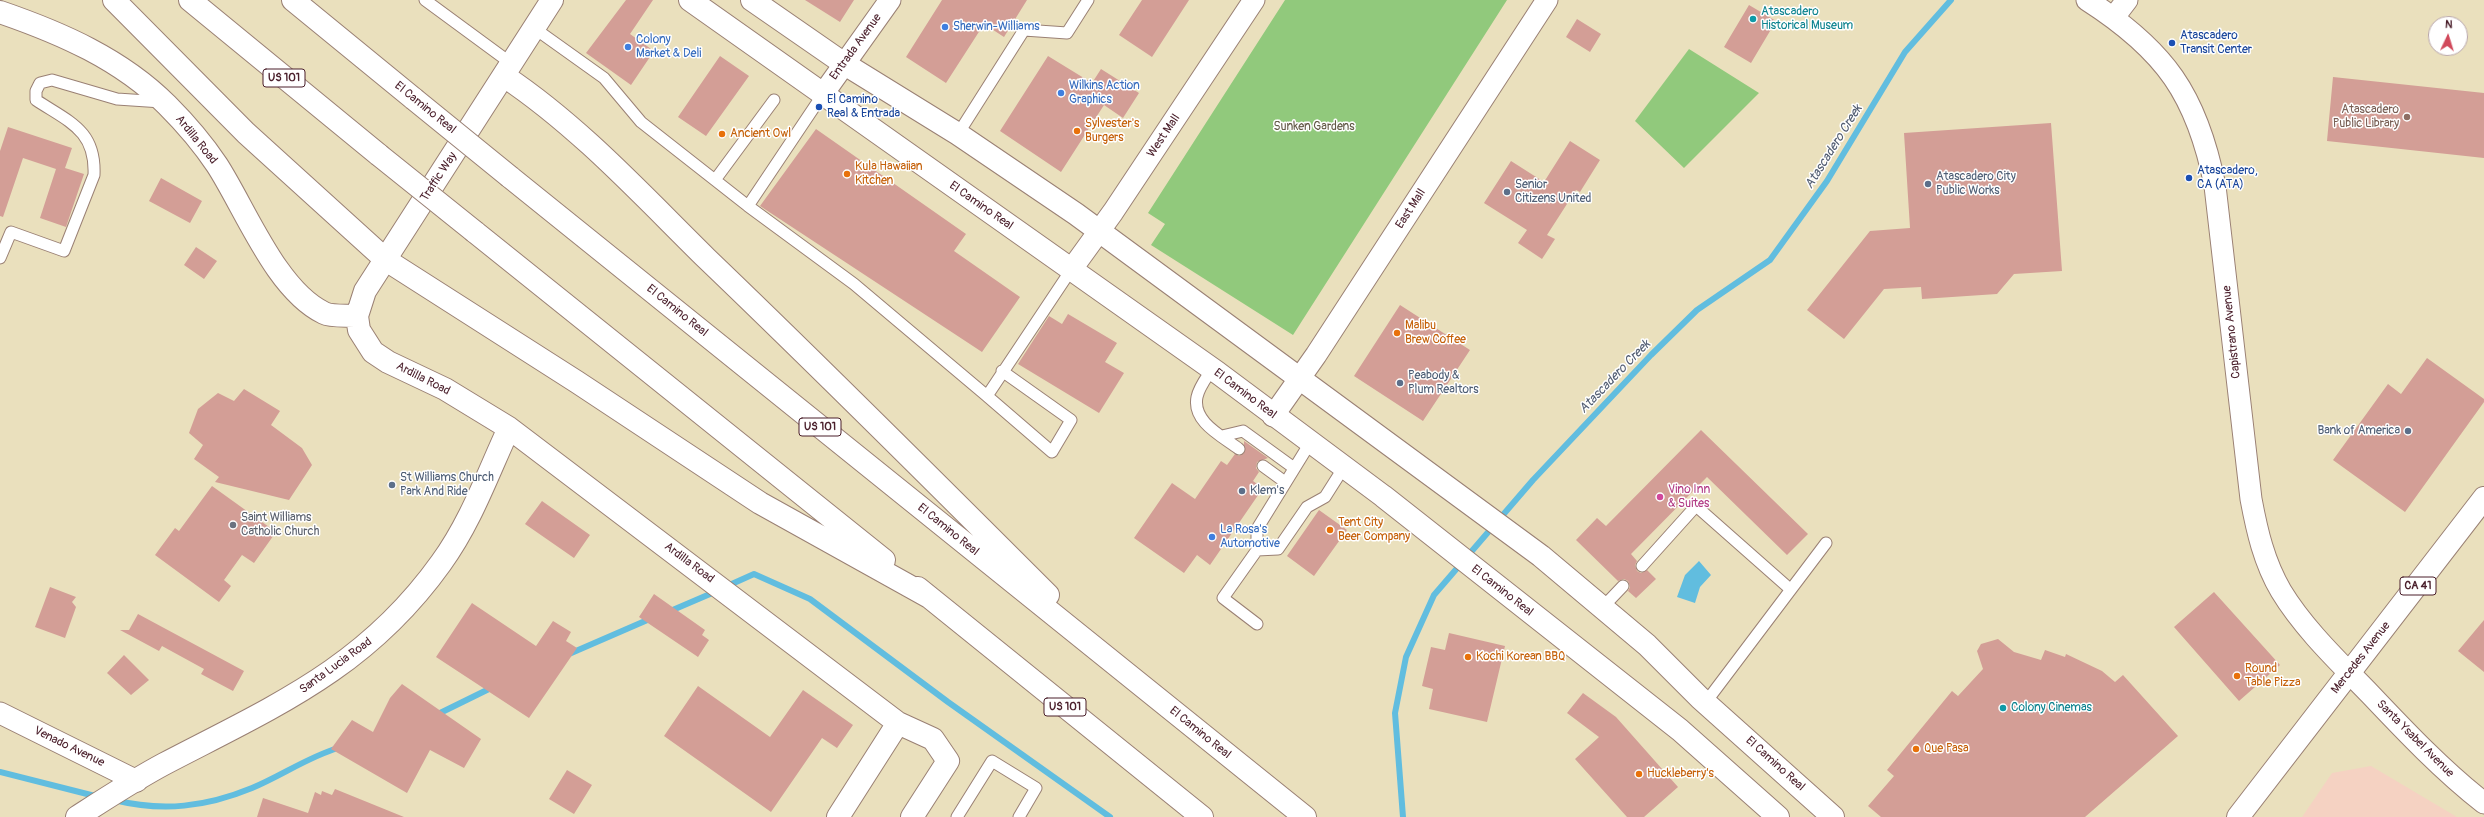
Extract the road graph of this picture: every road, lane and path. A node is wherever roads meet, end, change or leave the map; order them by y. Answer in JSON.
{"nodes":[{"id":1,"x":114,"y":0,"type":"edge"},
{"id":2,"x":190,"y":0,"type":"edge"},
{"id":3,"x":293,"y":0,"type":"edge"},
{"id":4,"x":425,"y":0,"type":"edge"},
{"id":5,"x":552,"y":0,"type":"edge"},
{"id":6,"x":690,"y":0,"type":"edge"},
{"id":7,"x":752,"y":0,"type":"edge"},
{"id":8,"x":890,"y":0,"type":"edge"},
{"id":9,"x":1088,"y":0,"type":"edge"},
{"id":10,"x":1254,"y":0,"type":"edge"},
{"id":11,"x":1547,"y":0,"type":"edge"},
{"id":12,"x":2087,"y":0,"type":"edge"},
{"id":13,"x":2127,"y":0,"type":"edge"},
{"id":14,"x":0,"y":12,"type":"edge"},
{"id":15,"x":2114,"y":17,"type":"junction"},
{"id":16,"x":534,"y":28,"type":"junction"},
{"id":17,"x":843,"y":63,"type":"junction"},
{"id":18,"x":508,"y":70,"type":"junction"},
{"id":19,"x":823,"y":94,"type":"junction"},
{"id":20,"x":774,"y":100,"type":"dead end"},
{"id":21,"x":162,"y":102,"type":"junction"},
{"id":22,"x":958,"y":134,"type":"junction"},
{"id":23,"x":715,"y":180,"type":"junction"},
{"id":24,"x":748,"y":206,"type":"junction"},
{"id":25,"x":1099,"y":231,"type":"junction"},
{"id":26,"x":0,"y":258,"type":"edge"},
{"id":27,"x":386,"y":260,"type":"junction"},
{"id":28,"x":1071,"y":270,"type":"junction"},
{"id":29,"x":357,"y":316,"type":"junction"},
{"id":30,"x":1212,"y":370,"type":"junction"},
{"id":31,"x":1002,"y":371,"type":"junction"},
{"id":32,"x":1300,"y":378,"type":"junction"},
{"id":33,"x":987,"y":396,"type":"junction"},
{"id":34,"x":1273,"y":416,"type":"junction"},
{"id":35,"x":509,"y":428,"type":"junction"},
{"id":36,"x":1222,"y":436,"type":"junction"},
{"id":37,"x":1310,"y":443,"type":"junction"},
{"id":38,"x":1239,"y":449,"type":"dead end"},
{"id":39,"x":1263,"y":466,"type":"dead end"},
{"id":40,"x":1344,"y":467,"type":"junction"},
{"id":41,"x":1294,"y":468,"type":"junction"},
{"id":42,"x":1285,"y":482,"type":"junction"},
{"id":43,"x":2484,"y":498,"type":"edge"},
{"id":44,"x":1826,"y":543,"type":"dead end"},
{"id":45,"x":1257,"y":550,"type":"junction"},
{"id":46,"x":1642,"y":566,"type":"dead end"},
{"id":47,"x":1623,"y":586,"type":"dead end"},
{"id":48,"x":1790,"y":588,"type":"junction"},
{"id":49,"x":929,"y":597,"type":"junction"},
{"id":50,"x":1602,"y":607,"type":"junction"},
{"id":51,"x":1257,"y":624,"type":"dead end"},
{"id":52,"x":2350,"y":672,"type":"junction"},
{"id":53,"x":1130,"y":677,"type":"junction"},
{"id":54,"x":1706,"y":702,"type":"junction"},
{"id":55,"x":0,"y":713,"type":"edge"},
{"id":56,"x":898,"y":723,"type":"junction"},
{"id":57,"x":137,"y":781,"type":"junction"},
{"id":58,"x":2484,"y":803,"type":"edge"},
{"id":59,"x":77,"y":817,"type":"edge"},
{"id":60,"x":838,"y":817,"type":"edge"},
{"id":61,"x":912,"y":817,"type":"edge"},
{"id":62,"x":957,"y":817,"type":"edge"},
{"id":63,"x":1019,"y":817,"type":"edge"},
{"id":64,"x":1202,"y":817,"type":"edge"},
{"id":65,"x":1305,"y":817,"type":"edge"},
{"id":66,"x":1778,"y":817,"type":"edge"},
{"id":67,"x":1833,"y":817,"type":"edge"},
{"id":68,"x":2238,"y":817,"type":"edge"}],
"edges":[{"from":1,"to":27,"type":"main road"},
{"from":2,"to":49,"type":"main road","number":"US 101","bridge":true},
{"from":3,"to":53,"type":"main road","name":"El Camino Real","number":"US 101","bridge":true},
{"from":4,"to":18,"type":"lane"},
{"from":5,"to":16,"type":"main road","name":"Traffic Way"},
{"from":6,"to":19,"type":"main road","name":"El Camino Real"},
{"from":7,"to":17,"type":"main road","name":"El Camino Real"},
{"from":8,"to":17,"type":"street","name":"Entrada Avenue"},
{"from":9,"to":22,"type":"lane"},
{"from":10,"to":25,"type":"street","name":"West Mall"},
{"from":11,"to":32,"type":"street","name":"East Mall"},
{"from":12,"to":15,"type":"street","name":"Capistrano Avenue"},
{"from":13,"to":15,"type":"street"},
{"from":14,"to":21,"type":"main road","name":"Ardilla Road"},
{"from":15,"to":52,"type":"street","name":"Capistrano Avenue"},
{"from":16,"to":18,"type":"main road","name":"Traffic Way"},
{"from":16,"to":23,"type":"lane"},
{"from":17,"to":19,"type":"street","name":"Entrada Avenue"},
{"from":17,"to":22,"type":"main road","name":"El Camino Real"},
{"from":18,"to":27,"type":"main road","name":"Traffic Way"},
{"from":18,"to":53,"type":"main road"},
{"from":19,"to":24,"type":"lane"},
{"from":19,"to":28,"type":"main road","name":"El Camino Real"},
{"from":20,"to":23,"type":"lane"},
{"from":21,"to":26,"type":"lane"},
{"from":21,"to":29,"type":"main road","name":"Ardilla Road"},
{"from":22,"to":25,"type":"main road","name":"El Camino Real"},
{"from":23,"to":24,"type":"lane"},
{"from":24,"to":33,"type":"lane"},
{"from":25,"to":28,"type":"street","name":"West Mall"},
{"from":25,"to":32,"type":"main road","name":"El Camino Real"},
{"from":27,"to":29,"type":"main road","name":"Traffic Way"},
{"from":27,"to":49,"type":"main road"},
{"from":28,"to":30,"type":"main road","name":"El Camino Real"},
{"from":28,"to":31,"type":"lane"},
{"from":29,"to":35,"type":"main road","name":"Ardilla Road"},
{"from":30,"to":34,"type":"main road","name":"El Camino Real"},
{"from":30,"to":36,"type":"lane"},
{"from":31,"to":33,"type":"lane"},
{"from":31,"to":33,"type":"lane"},
{"from":32,"to":34,"type":"street","name":"East Mall"},
{"from":32,"to":50,"type":"main road","name":"El Camino Real"},
{"from":34,"to":37,"type":"main road","name":"El Camino Real"},
{"from":35,"to":56,"type":"main road","name":"Ardilla Road"},
{"from":35,"to":57,"type":"main road","name":"Santa Lucia Road"},
{"from":36,"to":38,"type":"lane"},
{"from":36,"to":41,"type":"lane"},
{"from":37,"to":40,"type":"main road","name":"El Camino Real"},
{"from":37,"to":41,"type":"lane"},
{"from":39,"to":42,"type":"lane"},
{"from":40,"to":45,"type":"lane"},
{"from":40,"to":66,"type":"main road","name":"El Camino Real"},
{"from":41,"to":42,"type":"lane"},
{"from":42,"to":45,"type":"lane"},
{"from":43,"to":52,"type":"main road","name":"Mercedes Avenue","number":"CA 41"},
{"from":44,"to":48,"type":"lane"},
{"from":45,"to":51,"type":"lane"},
{"from":46,"to":48,"type":"lane"},
{"from":47,"to":50,"type":"lane"},
{"from":48,"to":54,"type":"lane"},
{"from":49,"to":64,"type":"main road","number":"US 101"},
{"from":50,"to":54,"type":"main road","name":"El Camino Real"},
{"from":52,"to":58,"type":"street","name":"Santa Ysabel Avenue"},
{"from":52,"to":68,"type":"main road","name":"Mercedes Avenue","number":"CA 41"},
{"from":53,"to":65,"type":"main road","name":"El Camino Real","number":"US 101"},
{"from":54,"to":67,"type":"main road","name":"El Camino Real"},
{"from":55,"to":57,"type":"street","name":"Venado Avenue"},
{"from":56,"to":60,"type":"main road"},
{"from":56,"to":61,"type":"main road","name":"Ardilla Road"},
{"from":57,"to":59,"type":"main road","name":"Santa Lucia Road"},
{"from":62,"to":63,"type":"lane"}]}
